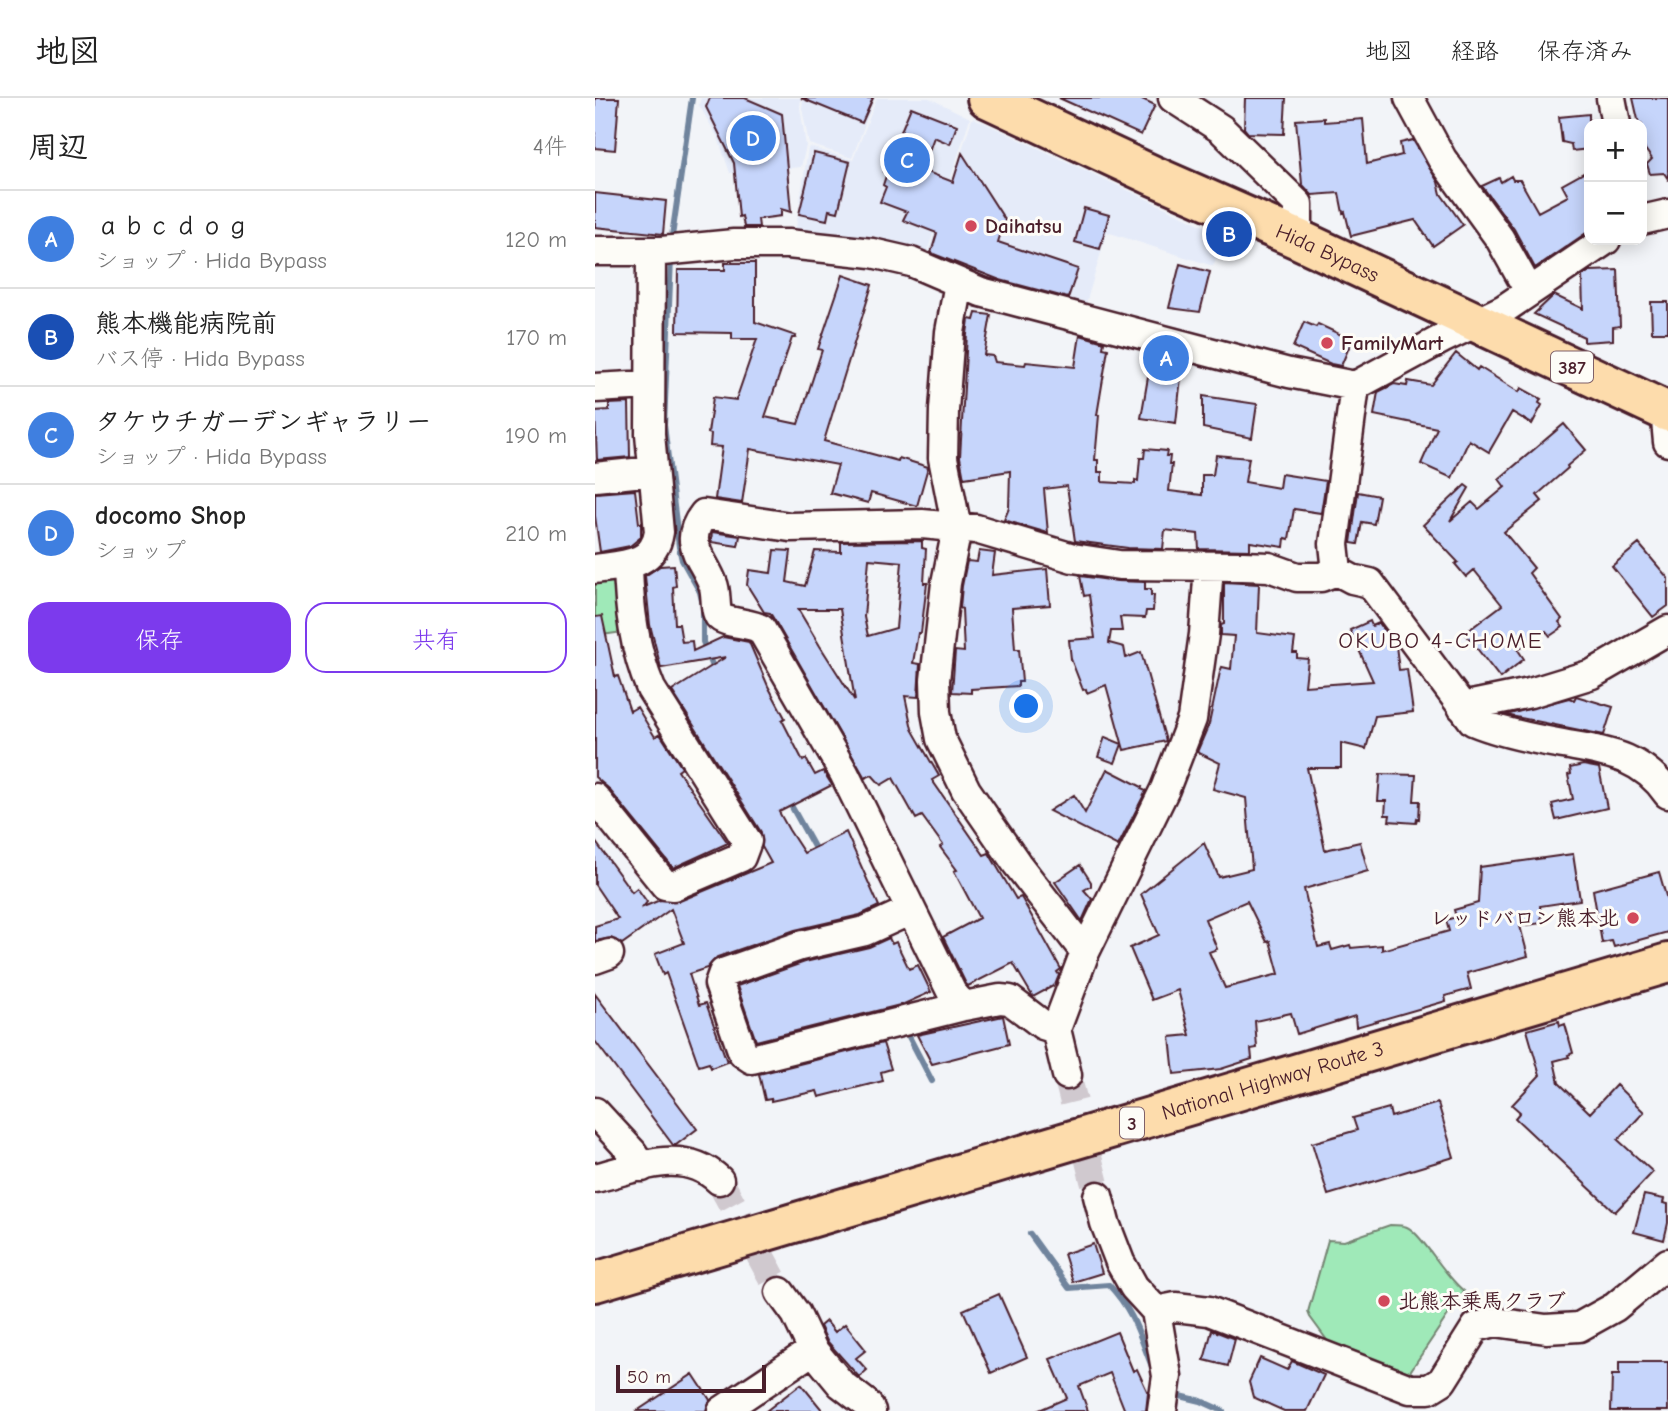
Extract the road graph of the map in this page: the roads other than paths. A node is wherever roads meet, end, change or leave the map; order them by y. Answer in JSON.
{"nodes":[{"id":1,"x":987,"y":98,"type":"edge"},
{"id":2,"x":1173,"y":98,"type":"edge"},
{"id":3,"x":1409,"y":98,"type":"edge"},
{"id":4,"x":1611,"y":98,"type":"edge"},
{"id":5,"x":1615,"y":119,"type":"edge"},
{"id":6,"x":1668,"y":214,"type":"edge"},
{"id":7,"x":1647,"y":219,"type":"edge"},
{"id":8,"x":1298,"y":239,"type":"junction"},
{"id":9,"x":1598,"y":245,"type":"edge"},
{"id":10,"x":595,"y":251,"type":"edge"},
{"id":11,"x":651,"y":251,"type":"junction"},
{"id":12,"x":959,"y":283,"type":"junction"},
{"id":13,"x":1529,"y":291,"type":"junction"},
{"id":14,"x":1476,"y":322,"type":"junction"},
{"id":15,"x":650,"y":385,"type":"junction"},
{"id":16,"x":1355,"y":386,"type":"junction"},
{"id":17,"x":595,"y":388,"type":"edge"},
{"id":18,"x":1667,"y":421,"type":"edge"},
{"id":19,"x":653,"y":471,"type":"junction"},
{"id":20,"x":595,"y":477,"type":"edge"},
{"id":21,"x":957,"y":528,"type":"junction"},
{"id":22,"x":676,"y":532,"type":"junction"},
{"id":23,"x":628,"y":565,"type":"junction"},
{"id":24,"x":1209,"y":566,"type":"junction"},
{"id":25,"x":595,"y":569,"type":"edge"},
{"id":26,"x":1337,"y":571,"type":"junction"},
{"id":27,"x":1668,"y":630,"type":"edge"},
{"id":28,"x":1462,"y":707,"type":"junction"},
{"id":29,"x":1668,"y":794,"type":"edge"},
{"id":30,"x":595,"y":798,"type":"edge"},
{"id":31,"x":911,"y":909,"type":"junction"},
{"id":32,"x":1085,"y":952,"type":"junction"},
{"id":33,"x":1668,"y":963,"type":"edge"},
{"id":34,"x":964,"y":1006,"type":"junction"},
{"id":35,"x":1056,"y":1029,"type":"junction"},
{"id":36,"x":1067,"y":1075,"type":"tunnel mouth"},
{"id":37,"x":595,"y":1112,"type":"edge"},
{"id":38,"x":642,"y":1167,"type":"junction"},
{"id":39,"x":595,"y":1178,"type":"edge"},
{"id":40,"x":719,"y":1180,"type":"tunnel mouth"},
{"id":41,"x":1098,"y":1196,"type":"tunnel mouth"},
{"id":42,"x":1668,"y":1263,"type":"edge"},
{"id":43,"x":595,"y":1282,"type":"edge"},
{"id":44,"x":780,"y":1292,"type":"tunnel mouth"},
{"id":45,"x":1156,"y":1311,"type":"junction"},
{"id":46,"x":813,"y":1350,"type":"junction"},
{"id":47,"x":1165,"y":1395,"type":"edge"},
{"id":48,"x":722,"y":1411,"type":"edge"},
{"id":49,"x":871,"y":1411,"type":"edge"}],
"edges":[{"from":1,"to":8,"type":"highway","name":"Hida Bypass","number":"387"},
{"from":2,"to":8,"type":"street"},
{"from":3,"to":13,"type":"street"},
{"from":4,"to":5,"type":"street"},
{"from":6,"to":7,"type":"street"},
{"from":8,"to":14,"type":"highway","name":"Hida Bypass","number":"387"},
{"from":9,"to":13,"type":"street"},
{"from":10,"to":11,"type":"street"},
{"from":11,"to":12,"type":"street"},
{"from":11,"to":15,"type":"street"},
{"from":12,"to":16,"type":"street"},
{"from":12,"to":21,"type":"street"},
{"from":13,"to":14,"type":"street"},
{"from":14,"to":16,"type":"street"},
{"from":14,"to":18,"type":"highway","name":"Hida Bypass","number":"387"},
{"from":15,"to":17,"type":"street"},
{"from":15,"to":19,"type":"street"},
{"from":16,"to":26,"type":"street"},
{"from":19,"to":20,"type":"street"},
{"from":19,"to":22,"type":"street"},
{"from":21,"to":22,"type":"street"},
{"from":21,"to":24,"type":"street"},
{"from":21,"to":32,"type":"street"},
{"from":22,"to":23,"type":"street"},
{"from":22,"to":31,"type":"street"},
{"from":23,"to":25,"type":"street"},
{"from":23,"to":30,"type":"street"},
{"from":24,"to":26,"type":"street"},
{"from":24,"to":32,"type":"street"},
{"from":26,"to":28,"type":"street"},
{"from":27,"to":28,"type":"street"},
{"from":28,"to":29,"type":"street"},
{"from":31,"to":34,"type":"street"},
{"from":31,"to":34,"type":"street"},
{"from":32,"to":35,"type":"street"},
{"from":33,"to":43,"type":"highway","name":"National Highway Route 3","number":"3"},
{"from":34,"to":35,"type":"street"},
{"from":35,"to":36,"type":"street"},
{"from":37,"to":38,"type":"street"},
{"from":38,"to":39,"type":"street"},
{"from":38,"to":40,"type":"street"},
{"from":41,"to":45,"type":"street"},
{"from":42,"to":45,"type":"street"},
{"from":44,"to":46,"type":"street"},
{"from":45,"to":47,"type":"street"},
{"from":46,"to":48,"type":"street"},
{"from":46,"to":49,"type":"street"}]}
